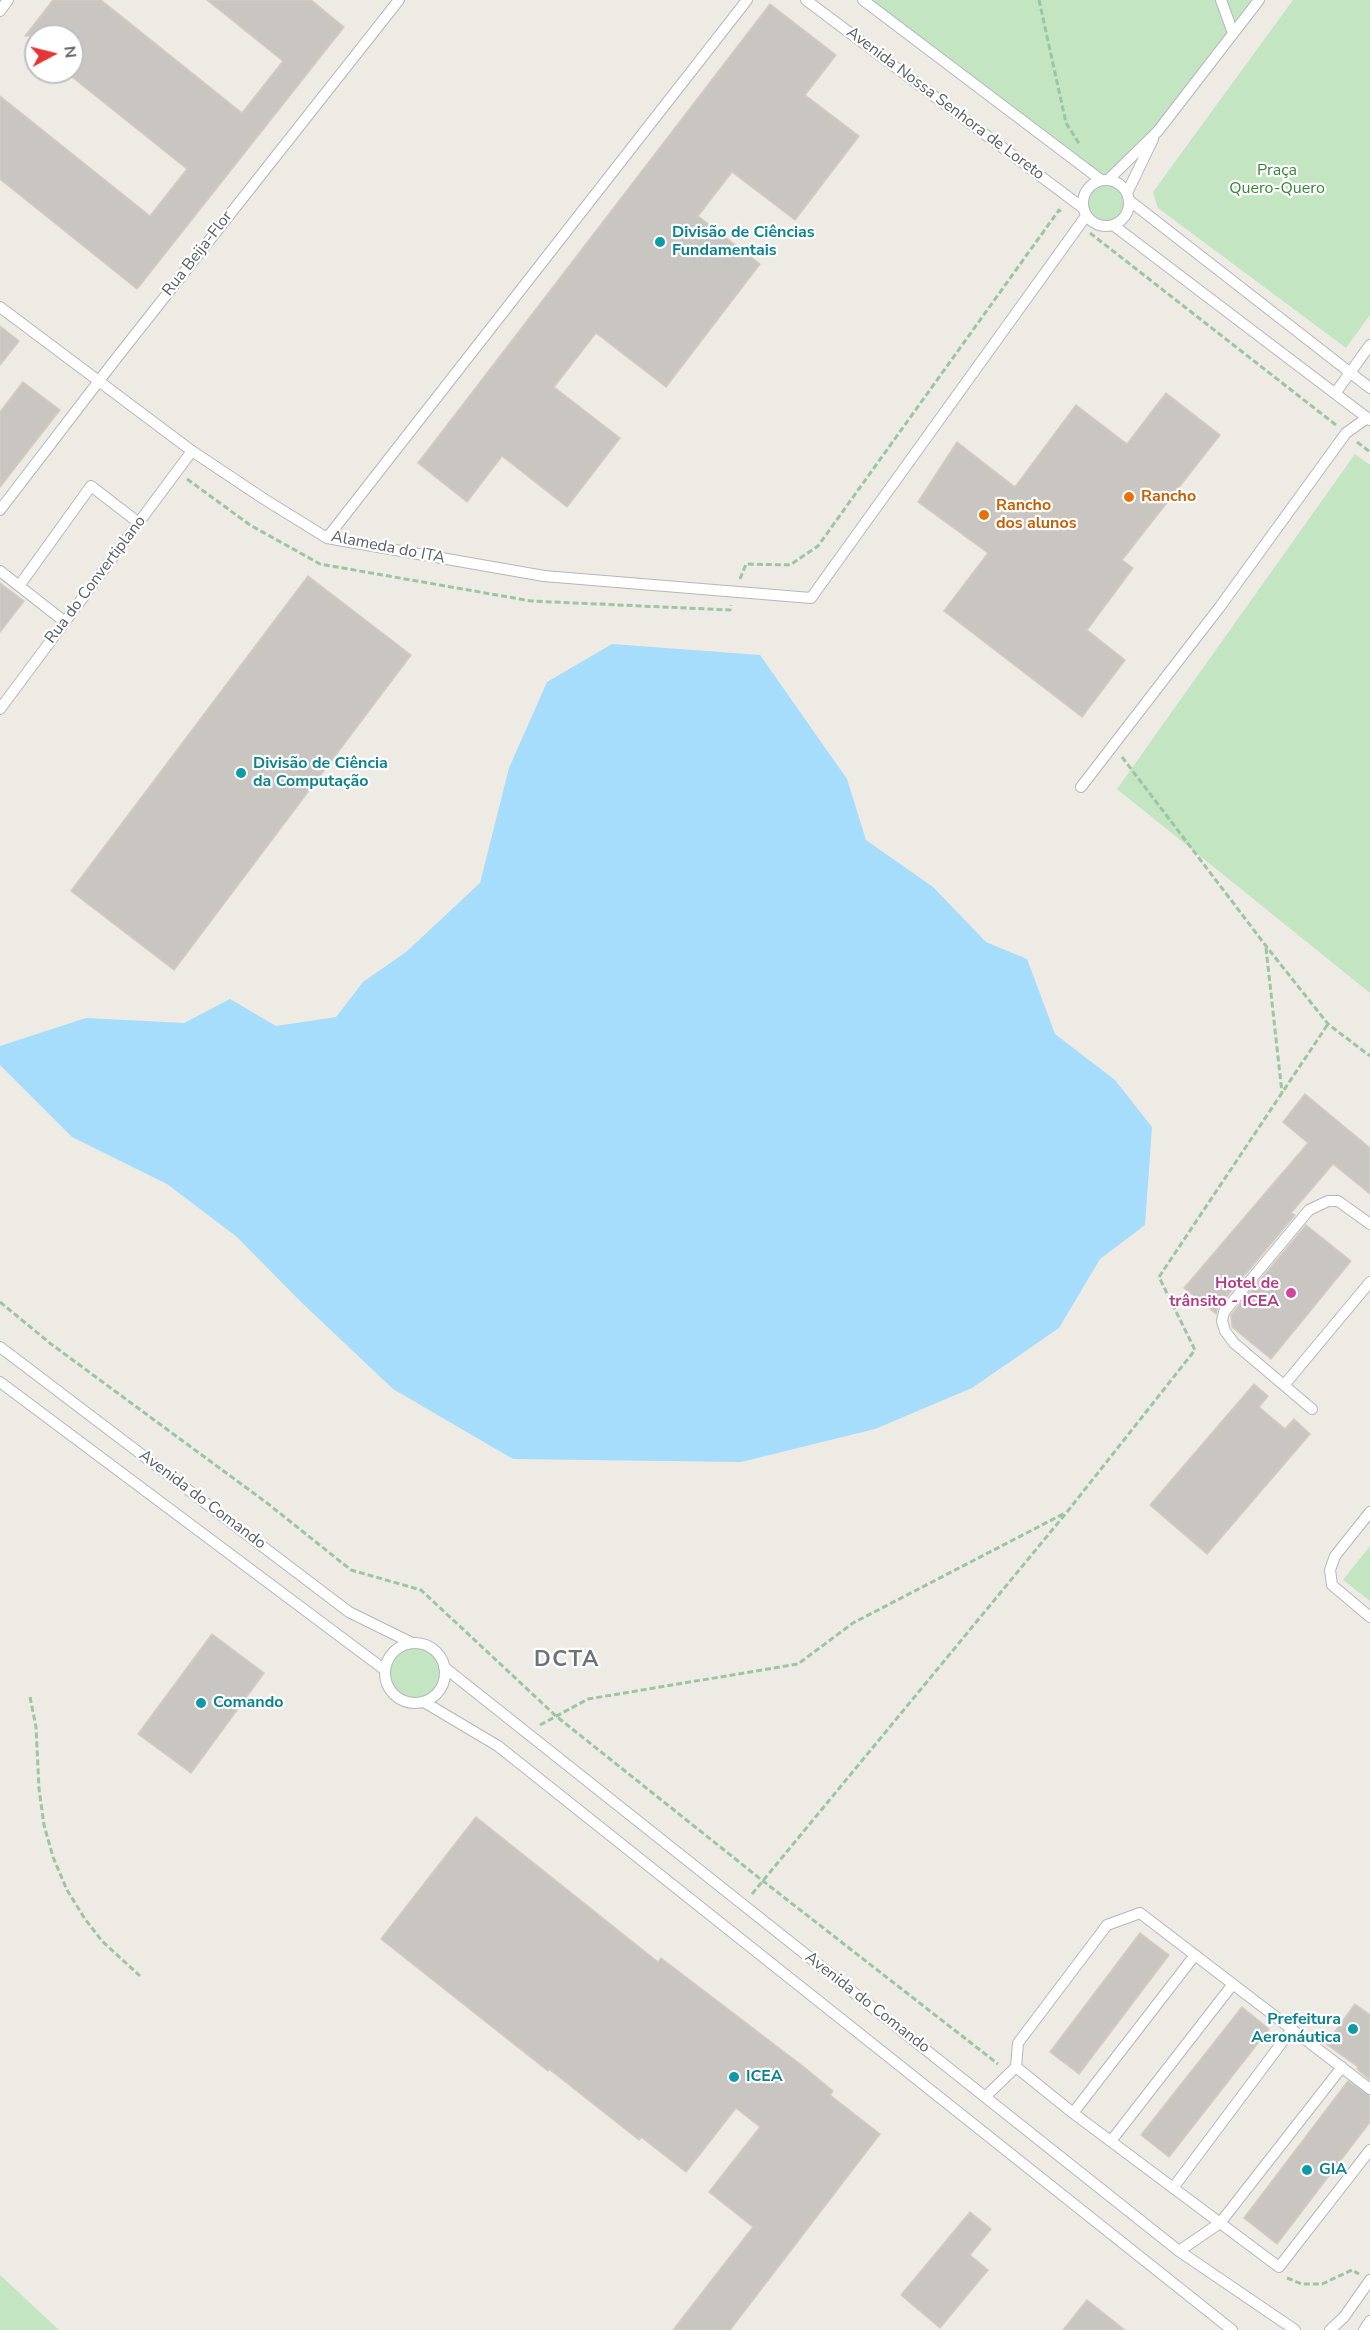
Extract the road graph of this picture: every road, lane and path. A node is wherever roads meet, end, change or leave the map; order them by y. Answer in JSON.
{"nodes":[{"id":1,"x":7,"y":0,"type":"edge"},
{"id":2,"x":399,"y":0,"type":"edge"},
{"id":3,"x":747,"y":0,"type":"edge"},
{"id":4,"x":806,"y":0,"type":"edge"},
{"id":5,"x":863,"y":0,"type":"edge"},
{"id":6,"x":1039,"y":0,"type":"edge"},
{"id":7,"x":1221,"y":0,"type":"edge"},
{"id":8,"x":1259,"y":0,"type":"edge"},
{"id":9,"x":0,"y":11,"type":"edge"},
{"id":10,"x":1233,"y":33,"type":"junction"},
{"id":11,"x":1158,"y":130,"type":"junction"},
{"id":12,"x":1084,"y":151,"type":"dead end"},
{"id":13,"x":1105,"y":179,"type":"junction"},
{"id":14,"x":1128,"y":197,"type":"junction"},
{"id":15,"x":1083,"y":216,"type":"junction"},
{"id":16,"x":1113,"y":225,"type":"junction"},
{"id":17,"x":0,"y":307,"type":"edge"},
{"id":18,"x":1370,"y":345,"type":"edge"},
{"id":19,"x":1351,"y":372,"type":"junction"},
{"id":20,"x":99,"y":381,"type":"junction"},
{"id":21,"x":1370,"y":388,"type":"edge"},
{"id":22,"x":1336,"y":392,"type":"junction"},
{"id":23,"x":1369,"y":419,"type":"edge"},
{"id":24,"x":1346,"y":433,"type":"junction"},
{"id":25,"x":192,"y":451,"type":"junction"},
{"id":26,"x":1370,"y":452,"type":"edge"},
{"id":27,"x":177,"y":472,"type":"junction"},
{"id":28,"x":0,"y":510,"type":"edge"},
{"id":29,"x":139,"y":523,"type":"junction"},
{"id":30,"x":327,"y":538,"type":"junction"},
{"id":31,"x":0,"y":571,"type":"edge"},
{"id":32,"x":19,"y":586,"type":"junction"},
{"id":33,"x":734,"y":593,"type":"junction"},
{"id":34,"x":65,"y":622,"type":"junction"},
{"id":35,"x":0,"y":709,"type":"edge"},
{"id":36,"x":1112,"y":744,"type":"junction"},
{"id":37,"x":1081,"y":786,"type":"dead end"},
{"id":38,"x":1266,"y":946,"type":"junction"},
{"id":39,"x":1328,"y":1024,"type":"junction"},
{"id":40,"x":1370,"y":1056,"type":"edge"},
{"id":41,"x":1282,"y":1093,"type":"junction"},
{"id":42,"x":1370,"y":1224,"type":"edge"},
{"id":43,"x":1370,"y":1282,"type":"edge"},
{"id":44,"x":0,"y":1302,"type":"edge"},
{"id":45,"x":0,"y":1347,"type":"edge"},
{"id":46,"x":0,"y":1382,"type":"edge"},
{"id":47,"x":1285,"y":1384,"type":"junction"},
{"id":48,"x":1312,"y":1409,"type":"dead end"},
{"id":49,"x":1067,"y":1512,"type":"junction"},
{"id":50,"x":1370,"y":1512,"type":"edge"},
{"id":51,"x":1370,"y":1617,"type":"edge"},
{"id":52,"x":412,"y":1643,"type":"junction"},
{"id":53,"x":444,"y":1667,"type":"junction"},
{"id":54,"x":385,"y":1670,"type":"junction"},
{"id":55,"x":30,"y":1697,"type":"dead end"},
{"id":56,"x":424,"y":1702,"type":"junction"},
{"id":57,"x":556,"y":1716,"type":"junction"},
{"id":58,"x":525,"y":1733,"type":"junction"},
{"id":59,"x":763,"y":1881,"type":"junction"},
{"id":60,"x":743,"y":1905,"type":"junction"},
{"id":61,"x":1195,"y":1955,"type":"junction"},
{"id":62,"x":140,"y":1976,"type":"dead end"},
{"id":63,"x":1233,"y":1984,"type":"junction"},
{"id":64,"x":1292,"y":2029,"type":"junction"},
{"id":65,"x":1342,"y":2067,"type":"junction"},
{"id":66,"x":1013,"y":2070,"type":"junction"},
{"id":67,"x":1370,"y":2088,"type":"edge"},
{"id":68,"x":985,"y":2097,"type":"junction"},
{"id":69,"x":1072,"y":2112,"type":"junction"},
{"id":70,"x":1111,"y":2141,"type":"junction"},
{"id":71,"x":1370,"y":2150,"type":"edge"},
{"id":72,"x":1173,"y":2188,"type":"junction"},
{"id":73,"x":1220,"y":2223,"type":"junction"},
{"id":74,"x":1179,"y":2251,"type":"junction"},
{"id":75,"x":1282,"y":2276,"type":"dead end"},
{"id":76,"x":1370,"y":2280,"type":"edge"},
{"id":77,"x":1370,"y":2321,"type":"edge"},
{"id":78,"x":1232,"y":2330,"type":"edge"},
{"id":79,"x":1295,"y":2330,"type":"edge"},
{"id":80,"x":1330,"y":2330,"type":"edge"},
{"id":81,"x":1364,"y":2330,"type":"edge"}],
"edges":[{"from":1,"to":9,"type":"lane"},
{"from":2,"to":20,"type":"lane","name":"Rua Beija-Flor"},
{"from":3,"to":30,"type":"lane"},
{"from":4,"to":15,"type":"lane","name":"Avenida Nossa Senhora de Loreto"},
{"from":5,"to":13,"type":"lane","name":"Avenida Nossa Senhora de Loreto"},
{"from":6,"to":12,"type":"path"},
{"from":7,"to":10,"type":"lane"},
{"from":8,"to":10,"type":"lane"},
{"from":10,"to":11,"type":"lane"},
{"from":11,"to":13,"type":"lane"},
{"from":11,"to":14,"type":"lane"},
{"from":13,"to":14,"type":"lane"},
{"from":13,"to":15,"type":"lane"},
{"from":14,"to":16,"type":"lane"},
{"from":14,"to":19,"type":"lane"},
{"from":15,"to":16,"type":"lane"},
{"from":15,"to":24,"type":"path"},
{"from":15,"to":33,"type":"lane","name":"Alameda do ITA"},
{"from":15,"to":33,"type":"path"},
{"from":16,"to":22,"type":"lane"},
{"from":17,"to":20,"type":"lane","name":"Alameda do ITA"},
{"from":18,"to":19,"type":"lane"},
{"from":19,"to":21,"type":"lane"},
{"from":19,"to":22,"type":"lane"},
{"from":20,"to":25,"type":"lane","name":"Alameda do ITA"},
{"from":20,"to":28,"type":"lane","name":"Rua Beija-Flor"},
{"from":22,"to":23,"type":"lane"},
{"from":23,"to":24,"type":"lane"},
{"from":24,"to":26,"type":"path"},
{"from":24,"to":36,"type":"lane"},
{"from":25,"to":27,"type":"lane","name":"Rua do Convertiplano"},
{"from":25,"to":30,"type":"lane","name":"Alameda do ITA"},
{"from":27,"to":29,"type":"lane","name":"Rua do Convertiplano"},
{"from":27,"to":33,"type":"path"},
{"from":29,"to":32,"type":"lane"},
{"from":29,"to":34,"type":"lane","name":"Rua do Convertiplano"},
{"from":30,"to":33,"type":"lane","name":"Alameda do ITA"},
{"from":31,"to":32,"type":"lane"},
{"from":32,"to":34,"type":"lane"},
{"from":34,"to":35,"type":"lane","name":"Rua do Convertiplano"},
{"from":36,"to":37,"type":"lane"},
{"from":36,"to":38,"type":"path"},
{"from":38,"to":39,"type":"path"},
{"from":38,"to":41,"type":"path"},
{"from":39,"to":40,"type":"path"},
{"from":39,"to":41,"type":"path"},
{"from":41,"to":49,"type":"path"},
{"from":42,"to":47,"type":"lane"},
{"from":43,"to":47,"type":"lane"},
{"from":44,"to":57,"type":"path"},
{"from":45,"to":52,"type":"lane","name":"Avenida do Comando"},
{"from":46,"to":54,"type":"lane","name":"Avenida do Comando"},
{"from":47,"to":48,"type":"lane"},
{"from":49,"to":57,"type":"path"},
{"from":49,"to":59,"type":"path"},
{"from":50,"to":51,"type":"lane"},
{"from":52,"to":53,"type":"lane"},
{"from":52,"to":54,"type":"lane"},
{"from":53,"to":56,"type":"lane"},
{"from":53,"to":58,"type":"lane","name":"Avenida do Comando"},
{"from":54,"to":56,"type":"lane"},
{"from":55,"to":62,"type":"path"},
{"from":56,"to":78,"type":"lane","name":"Avenida do Comando"},
{"from":57,"to":58,"type":"path"},
{"from":57,"to":59,"type":"path"},
{"from":58,"to":60,"type":"lane","name":"Avenida do Comando"},
{"from":59,"to":60,"type":"path"},
{"from":59,"to":66,"type":"path"},
{"from":60,"to":68,"type":"lane","name":"Avenida do Comando"},
{"from":61,"to":63,"type":"lane"},
{"from":61,"to":66,"type":"lane"},
{"from":61,"to":69,"type":"lane"},
{"from":63,"to":64,"type":"lane"},
{"from":63,"to":70,"type":"lane"},
{"from":64,"to":65,"type":"lane"},
{"from":64,"to":72,"type":"lane"},
{"from":65,"to":67,"type":"lane"},
{"from":65,"to":73,"type":"lane"},
{"from":66,"to":68,"type":"lane"},
{"from":66,"to":69,"type":"lane"},
{"from":68,"to":74,"type":"lane","name":"Avenida do Comando"},
{"from":69,"to":70,"type":"lane"},
{"from":70,"to":72,"type":"lane"},
{"from":71,"to":73,"type":"lane"},
{"from":72,"to":73,"type":"lane"},
{"from":73,"to":74,"type":"lane"},
{"from":74,"to":79,"type":"lane","name":"Avenida do Comando"},
{"from":75,"to":76,"type":"path"},
{"from":76,"to":80,"type":"lane"},
{"from":77,"to":81,"type":"lane"}]}
